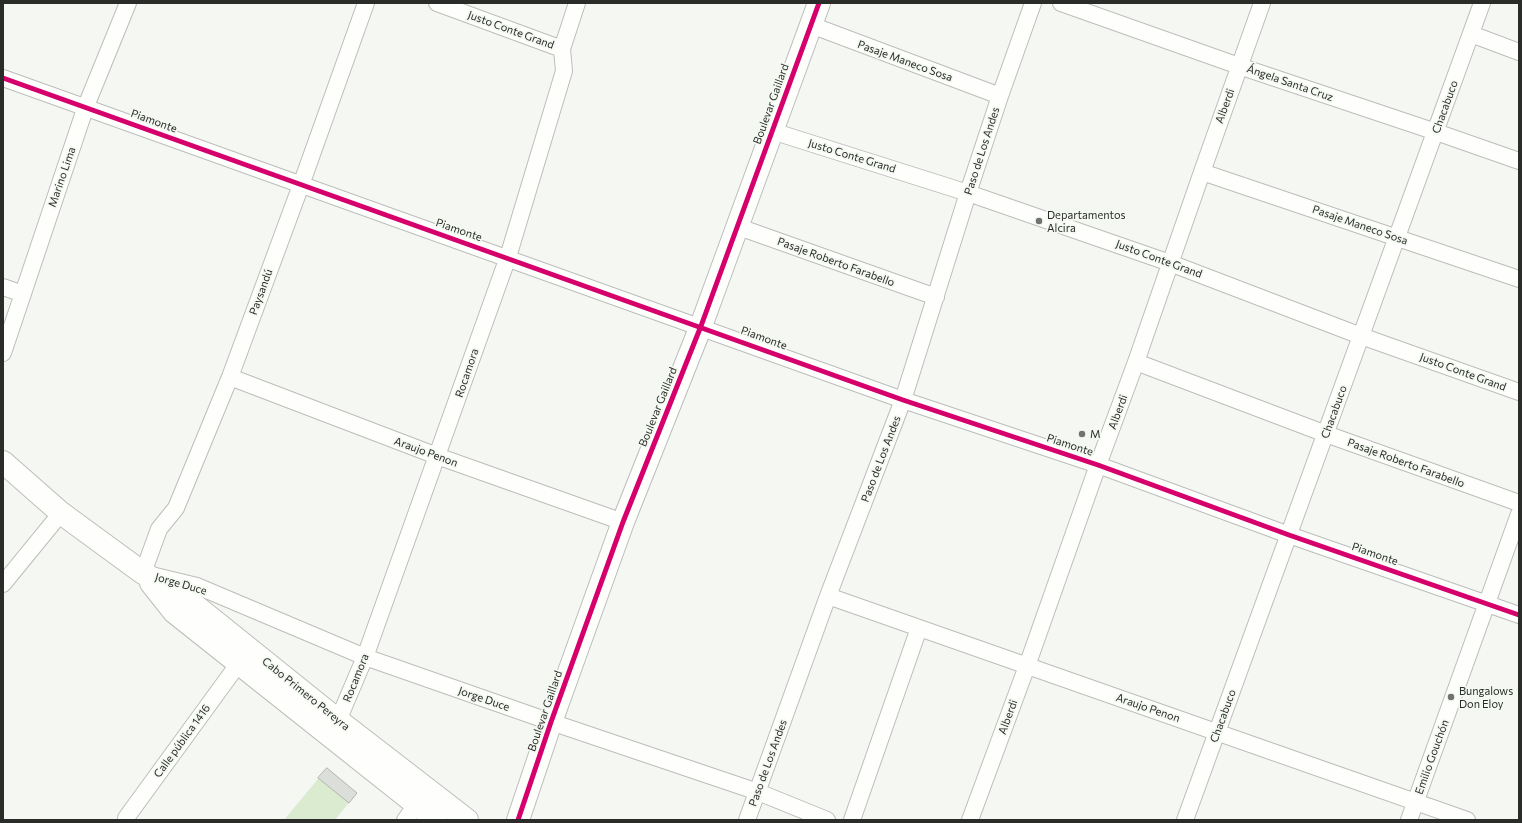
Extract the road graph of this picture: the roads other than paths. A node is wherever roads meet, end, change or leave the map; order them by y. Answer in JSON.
{"nodes":[{"id":1,"x":128,"y":3,"type":"edge"},
{"id":2,"x":366,"y":3,"type":"edge"},
{"id":3,"x":437,"y":3,"type":"edge"},
{"id":4,"x":577,"y":3,"type":"edge"},
{"id":5,"x":819,"y":3,"type":"edge"},
{"id":6,"x":1032,"y":3,"type":"edge"},
{"id":7,"x":1061,"y":3,"type":"edge"},
{"id":8,"x":1262,"y":3,"type":"edge"},
{"id":9,"x":1482,"y":3,"type":"edge"},
{"id":10,"x":811,"y":25,"type":"junction"},
{"id":11,"x":1471,"y":34,"type":"junction"},
{"id":12,"x":562,"y":49,"type":"junction"},
{"id":13,"x":1519,"y":52,"type":"edge"},
{"id":14,"x":1240,"y":66,"type":"junction"},
{"id":15,"x":3,"y":78,"type":"edge"},
{"id":16,"x":1000,"y":96,"type":"junction"},
{"id":17,"x":86,"y":106,"type":"junction"},
{"id":18,"x":772,"y":131,"type":"junction"},
{"id":19,"x":1436,"y":132,"type":"junction"},
{"id":20,"x":1519,"y":162,"type":"edge"},
{"id":21,"x":1202,"y":172,"type":"junction"},
{"id":22,"x":301,"y":185,"type":"junction"},
{"id":23,"x":968,"y":193,"type":"junction"},
{"id":24,"x":736,"y":226,"type":"junction"},
{"id":25,"x":1397,"y":238,"type":"junction"},
{"id":26,"x":508,"y":257,"type":"junction"},
{"id":27,"x":1170,"y":263,"type":"junction"},
{"id":28,"x":1519,"y":279,"type":"edge"},
{"id":29,"x":3,"y":287,"type":"edge"},
{"id":30,"x":23,"y":294,"type":"junction"},
{"id":31,"x":936,"y":297,"type":"junction"},
{"id":32,"x":700,"y":326,"type":"junction"},
{"id":33,"x":1361,"y":336,"type":"junction"},
{"id":34,"x":3,"y":353,"type":"edge"},
{"id":35,"x":1136,"y":362,"type":"junction"},
{"id":36,"x":230,"y":377,"type":"junction"},
{"id":37,"x":1519,"y":392,"type":"edge"},
{"id":38,"x":903,"y":400,"type":"junction"},
{"id":39,"x":1326,"y":434,"type":"junction"},
{"id":40,"x":438,"y":456,"type":"junction"},
{"id":41,"x":3,"y":462,"type":"edge"},
{"id":42,"x":1098,"y":465,"type":"junction"},
{"id":43,"x":1519,"y":503,"type":"edge"},
{"id":44,"x":61,"y":513,"type":"junction"},
{"id":45,"x":1519,"y":514,"type":"edge"},
{"id":46,"x":623,"y":522,"type":"junction"},
{"id":47,"x":1289,"y":535,"type":"junction"},
{"id":48,"x":142,"y":573,"type":"junction"},
{"id":49,"x":3,"y":584,"type":"edge"},
{"id":50,"x":828,"y":596,"type":"junction"},
{"id":51,"x":1487,"y":604,"type":"junction"},
{"id":52,"x":1519,"y":615,"type":"edge"},
{"id":53,"x":919,"y":628,"type":"junction"},
{"id":54,"x":365,"y":657,"type":"junction"},
{"id":55,"x":239,"y":663,"type":"junction"},
{"id":56,"x":1027,"y":666,"type":"junction"},
{"id":57,"x":551,"y":722,"type":"junction"},
{"id":58,"x":335,"y":728,"type":"junction"},
{"id":59,"x":1216,"y":733,"type":"junction"},
{"id":60,"x":758,"y":792,"type":"junction"},
{"id":61,"x":1416,"y":801,"type":"junction"},
{"id":62,"x":410,"y":812,"type":"edge"},
{"id":63,"x":126,"y":819,"type":"edge"},
{"id":64,"x":436,"y":820,"type":"edge"},
{"id":65,"x":467,"y":820,"type":"edge"},
{"id":66,"x":518,"y":820,"type":"edge"},
{"id":67,"x":747,"y":820,"type":"edge"},
{"id":68,"x":828,"y":820,"type":"edge"},
{"id":69,"x":852,"y":820,"type":"edge"},
{"id":70,"x":970,"y":820,"type":"edge"},
{"id":71,"x":1185,"y":820,"type":"edge"},
{"id":72,"x":1409,"y":820,"type":"edge"},
{"id":73,"x":1467,"y":820,"type":"edge"}],
"edges":[{"from":1,"to":17,"type":"street","name":"Marino Lima"},
{"from":2,"to":22,"type":"street","name":"Paysandú"},
{"from":3,"to":12,"type":"street","name":"Justo Conte Grand"},
{"from":4,"to":12,"type":"street","name":"Rocamora"},
{"from":5,"to":10,"type":"street","name":"Boulevar Gaillard"},
{"from":6,"to":16,"type":"street","name":"Paso de Los Andes"},
{"from":7,"to":14,"type":"street","name":"Ángela Santa Cruz"},
{"from":8,"to":14,"type":"street","name":"Alberdi"},
{"from":9,"to":11,"type":"street","name":"Chacabuco"},
{"from":10,"to":16,"type":"street","name":"Pasaje Maneco Sosa"},
{"from":10,"to":18,"type":"street","name":"Boulevar Gaillard"},
{"from":11,"to":13,"type":"street"},
{"from":11,"to":19,"type":"street","name":"Chacabuco"},
{"from":12,"to":26,"type":"street","name":"Rocamora"},
{"from":14,"to":19,"type":"street","name":"Ángela Santa Cruz"},
{"from":14,"to":21,"type":"street","name":"Alberdi"},
{"from":15,"to":17,"type":"street","name":"Piamonte"},
{"from":16,"to":23,"type":"street","name":"Paso de Los Andes"},
{"from":17,"to":22,"type":"street","name":"Piamonte"},
{"from":17,"to":30,"type":"street","name":"Marino Lima"},
{"from":18,"to":23,"type":"street","name":"Justo Conte Grand"},
{"from":18,"to":24,"type":"street","name":"Boulevar Gaillard"},
{"from":19,"to":20,"type":"street","name":"Ángela Santa Cruz"},
{"from":19,"to":25,"type":"street","name":"Chacabuco"},
{"from":21,"to":25,"type":"street","name":"Pasaje Maneco Sosa"},
{"from":21,"to":27,"type":"street","name":"Alberdi"},
{"from":22,"to":26,"type":"street","name":"Piamonte"},
{"from":22,"to":36,"type":"street","name":"Paysandú"},
{"from":23,"to":27,"type":"street","name":"Justo Conte Grand"},
{"from":23,"to":31,"type":"street","name":"Paso de Los Andes"},
{"from":24,"to":31,"type":"street","name":"Pasaje Roberto Farabello"},
{"from":24,"to":32,"type":"street","name":"Boulevar Gaillard"},
{"from":25,"to":28,"type":"street","name":"Pasaje Maneco Sosa"},
{"from":25,"to":33,"type":"street","name":"Chacabuco"},
{"from":26,"to":32,"type":"street","name":"Piamonte"},
{"from":26,"to":40,"type":"street","name":"Rocamora"},
{"from":27,"to":33,"type":"street","name":"Justo Conte Grand"},
{"from":27,"to":35,"type":"street","name":"Alberdi"},
{"from":29,"to":30,"type":"street"},
{"from":30,"to":34,"type":"street","name":"Marino Lima"},
{"from":31,"to":38,"type":"street","name":"Paso de Los Andes"},
{"from":32,"to":38,"type":"street","name":"Piamonte"},
{"from":32,"to":46,"type":"street","name":"Boulevar Gaillard"},
{"from":33,"to":37,"type":"street","name":"Justo Conte Grand"},
{"from":33,"to":39,"type":"street","name":"Chacabuco"},
{"from":35,"to":39,"type":"street","name":"Pasaje Roberto Farabello"},
{"from":35,"to":42,"type":"street","name":"Alberdi"},
{"from":36,"to":40,"type":"street","name":"Araujo Penon"},
{"from":36,"to":48,"type":"street","name":"Paysandú"},
{"from":38,"to":42,"type":"street","name":"Piamonte"},
{"from":38,"to":50,"type":"street","name":"Paso de Los Andes"},
{"from":39,"to":43,"type":"street","name":"Pasaje Roberto Farabello"},
{"from":39,"to":47,"type":"street","name":"Chacabuco"},
{"from":40,"to":46,"type":"street","name":"Araujo Penon"},
{"from":40,"to":54,"type":"street","name":"Rocamora"},
{"from":41,"to":44,"type":"street","name":"Cabo Primero Pereyra"},
{"from":42,"to":47,"type":"street","name":"Piamonte"},
{"from":42,"to":56,"type":"street","name":"Alberdi"},
{"from":44,"to":48,"type":"street","name":"Cabo Primero Pereyra"},
{"from":44,"to":49,"type":"street"},
{"from":45,"to":51,"type":"street","name":"Emilio Gouchón"},
{"from":46,"to":57,"type":"street","name":"Boulevar Gaillard"},
{"from":47,"to":51,"type":"street","name":"Piamonte"},
{"from":47,"to":59,"type":"street","name":"Chacabuco"},
{"from":48,"to":54,"type":"street","name":"Jorge Duce"},
{"from":48,"to":55,"type":"street","name":"Cabo Primero Pereyra"},
{"from":48,"to":58,"type":"street","name":"Cabo Primero Pereyra"},
{"from":50,"to":53,"type":"street","name":"Araujo Penon"},
{"from":50,"to":60,"type":"street","name":"Paso de Los Andes"},
{"from":51,"to":52,"type":"street","name":"Piamonte"},
{"from":51,"to":61,"type":"street","name":"Emilio Gouchón"},
{"from":53,"to":56,"type":"street","name":"Araujo Penon"},
{"from":53,"to":69,"type":"street"},
{"from":54,"to":57,"type":"street","name":"Jorge Duce"},
{"from":54,"to":58,"type":"street","name":"Rocamora"},
{"from":55,"to":58,"type":"street","name":"Cabo Primero Pereyra"},
{"from":55,"to":63,"type":"street","name":"Calle pública 1416"},
{"from":56,"to":59,"type":"street","name":"Araujo Penon"},
{"from":56,"to":70,"type":"street","name":"Alberdi"},
{"from":57,"to":60,"type":"street","name":"Jorge Duce"},
{"from":57,"to":66,"type":"street","name":"Boulevar Gaillard"},
{"from":58,"to":62,"type":"street","name":"Cabo Primero Pereyra"},
{"from":58,"to":65,"type":"street","name":"Cabo Primero Pereyra"},
{"from":59,"to":61,"type":"street","name":"Araujo Penon"},
{"from":59,"to":71,"type":"street","name":"Chacabuco"},
{"from":60,"to":67,"type":"street","name":"Paso de Los Andes"},
{"from":60,"to":68,"type":"street","name":"Jorge Duce"},
{"from":61,"to":72,"type":"street","name":"Emilio Gouchón"},
{"from":61,"to":73,"type":"street","name":"Araujo Penon"},
{"from":62,"to":64,"type":"street","name":"Cabo Primero Pereyra"}]}
